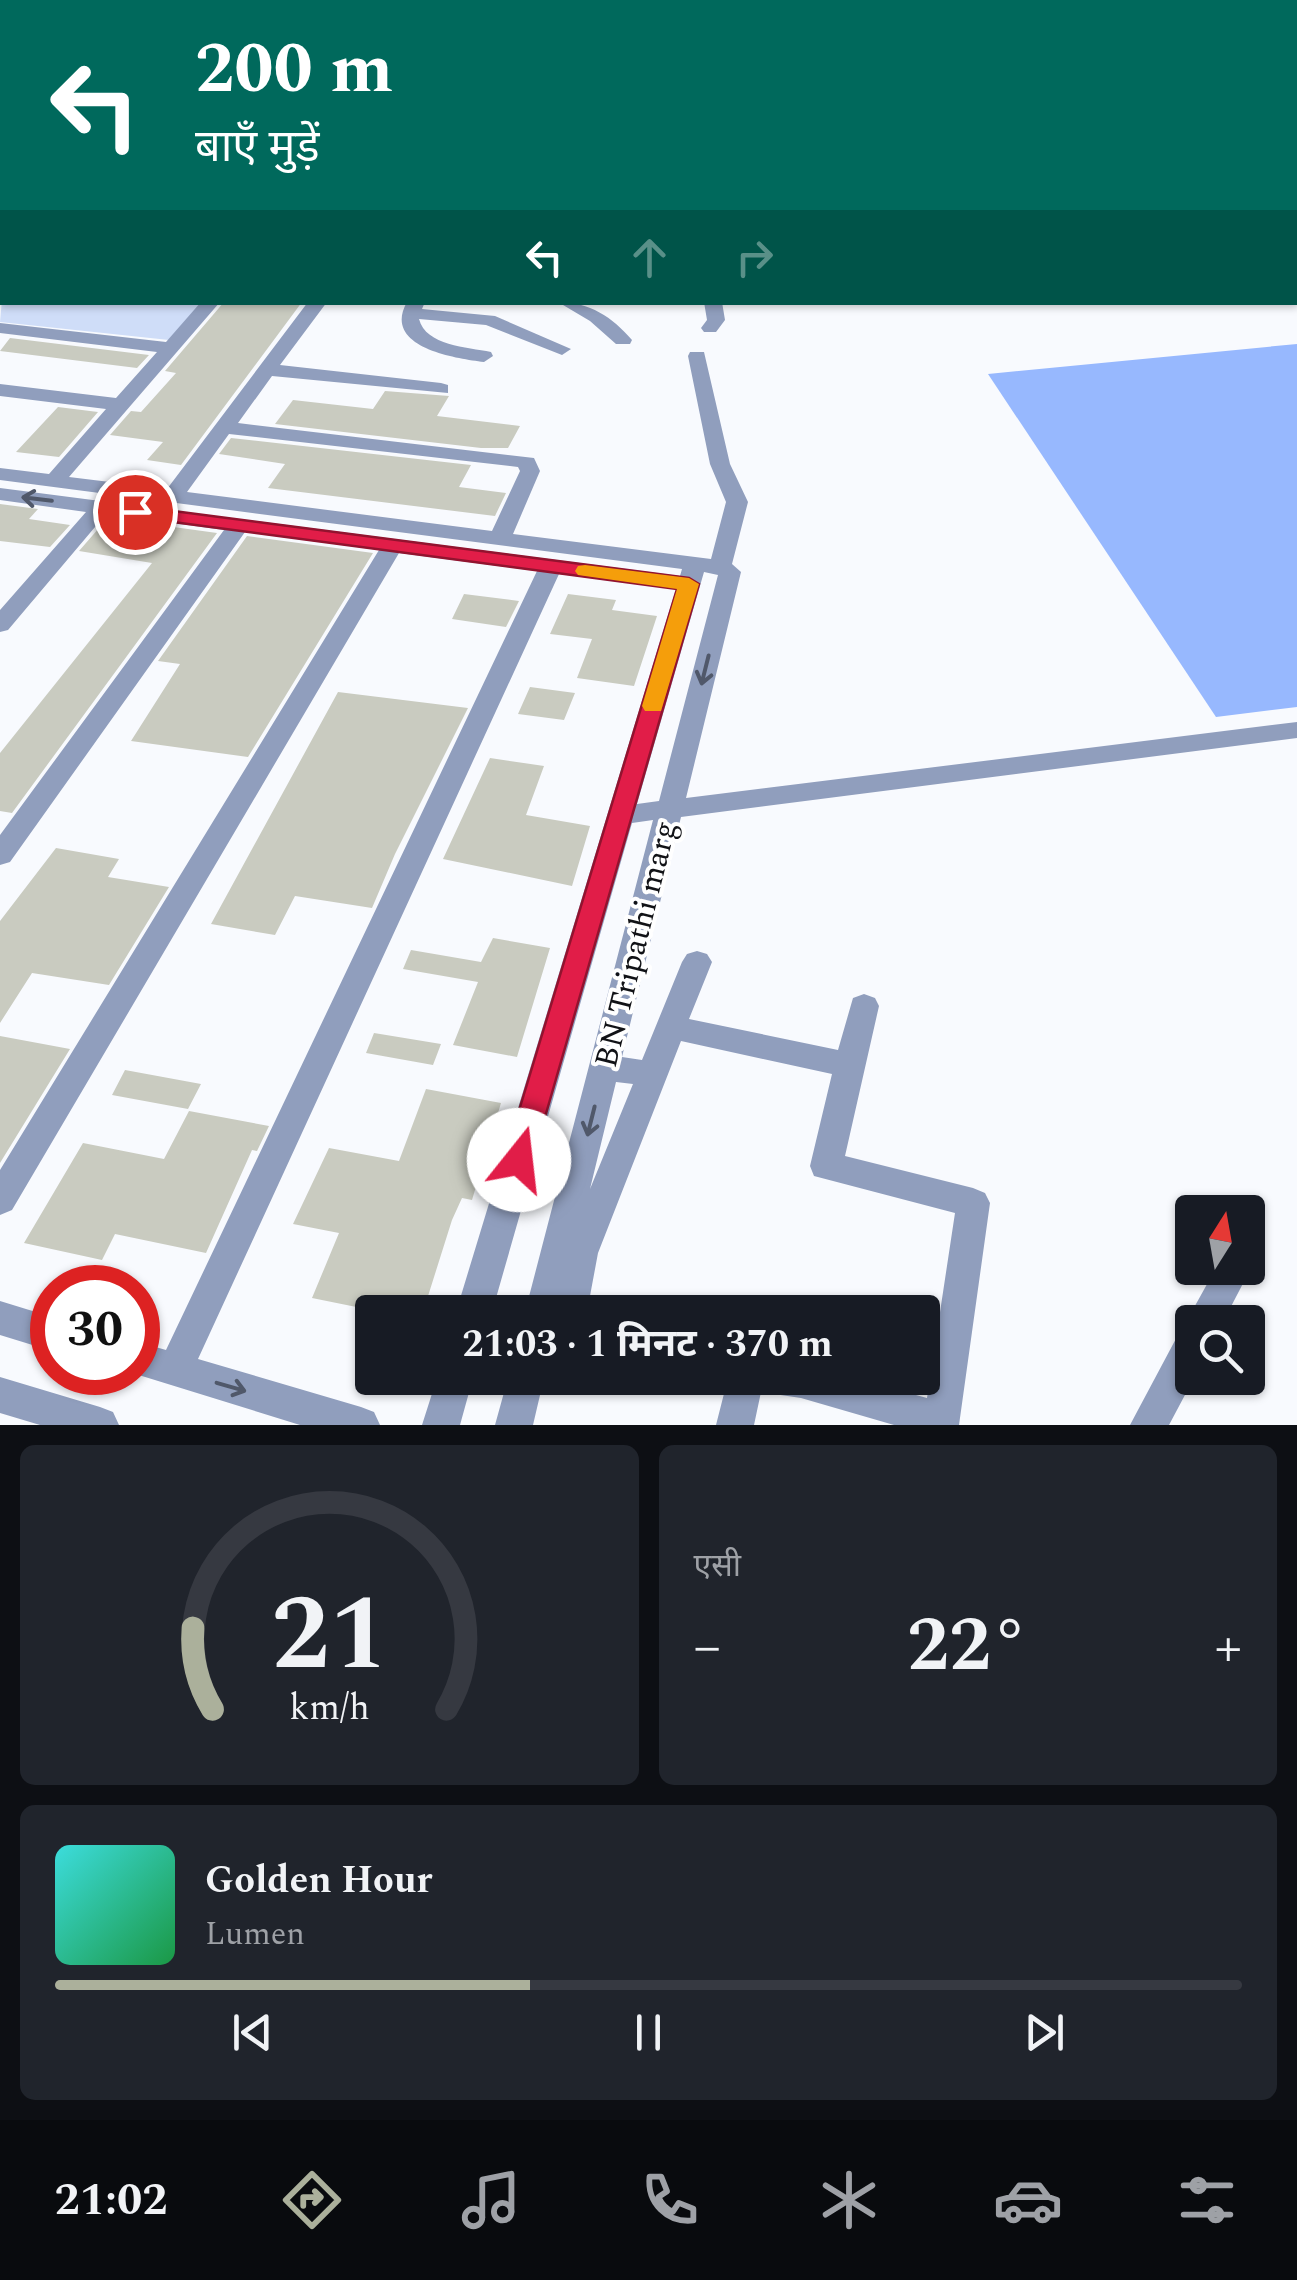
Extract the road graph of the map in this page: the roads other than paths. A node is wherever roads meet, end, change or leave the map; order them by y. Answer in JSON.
{"nodes":[{"id":1,"x":208,"y":305,"type":"edge"},
{"id":2,"x":316,"y":305,"type":"edge"},
{"id":3,"x":573,"y":305,"type":"edge"},
{"id":4,"x":714,"y":305,"type":"edge"},
{"id":5,"x":413,"y":308,"type":"edge"},
{"id":6,"x":0,"y":328,"type":"edge"},
{"id":7,"x":710,"y":328,"type":"dead end"},
{"id":8,"x":623,"y":340,"type":"dead end"},
{"id":9,"x":172,"y":348,"type":"junction"},
{"id":10,"x":562,"y":349,"type":"dead end"},
{"id":11,"x":484,"y":356,"type":"dead end"},
{"id":12,"x":696,"y":356,"type":"dead end"},
{"id":13,"x":270,"y":370,"type":"junction"},
{"id":14,"x":441,"y":388,"type":"dead end"},
{"id":15,"x":0,"y":390,"type":"edge"},
{"id":16,"x":122,"y":405,"type":"junction"},
{"id":17,"x":226,"y":428,"type":"junction"},
{"id":18,"x":0,"y":474,"type":"edge"},
{"id":19,"x":54,"y":481,"type":"junction"},
{"id":20,"x":0,"y":494,"type":"edge"},
{"id":21,"x":173,"y":496,"type":"junction"},
{"id":22,"x":101,"y":507,"type":"junction"},
{"id":23,"x":239,"y":525,"type":"junction"},
{"id":24,"x":500,"y":538,"type":"junction"},
{"id":25,"x":393,"y":546,"type":"junction"},
{"id":26,"x":551,"y":566,"type":"junction"},
{"id":27,"x":708,"y":573,"type":"junction"},
{"id":28,"x":0,"y":625,"type":"edge"},
{"id":29,"x":1297,"y":730,"type":"edge"},
{"id":30,"x":670,"y":809,"type":"junction"},
{"id":31,"x":621,"y":815,"type":"junction"},
{"id":32,"x":0,"y":855,"type":"edge"},
{"id":33,"x":697,"y":962,"type":"dead end"},
{"id":34,"x":864,"y":1006,"type":"dead end"},
{"id":35,"x":670,"y":1028,"type":"junction"},
{"id":36,"x":604,"y":1066,"type":"junction"},
{"id":37,"x":850,"y":1066,"type":"junction"},
{"id":38,"x":652,"y":1074,"type":"junction"},
{"id":39,"x":0,"y":1200,"type":"edge"},
{"id":40,"x":479,"y":1295,"type":"edge"},
{"id":41,"x":546,"y":1295,"type":"edge"},
{"id":42,"x":573,"y":1295,"type":"edge"},
{"id":43,"x":0,"y":1318,"type":"edge"},
{"id":44,"x":30,"y":1327,"type":"edge"},
{"id":45,"x":160,"y":1366,"type":"edge"},
{"id":46,"x":175,"y":1370,"type":"junction"},
{"id":47,"x":1175,"y":1377,"type":"edge"},
{"id":48,"x":0,"y":1394,"type":"edge"},
{"id":49,"x":450,"y":1395,"type":"edge"},
{"id":50,"x":522,"y":1395,"type":"edge"},
{"id":51,"x":742,"y":1395,"type":"edge"},
{"id":52,"x":851,"y":1395,"type":"edge"},
{"id":53,"x":100,"y":1425,"type":"edge"},
{"id":54,"x":362,"y":1425,"type":"edge"},
{"id":55,"x":441,"y":1425,"type":"edge"},
{"id":56,"x":514,"y":1425,"type":"edge"},
{"id":57,"x":735,"y":1425,"type":"edge"},
{"id":58,"x":1150,"y":1425,"type":"edge"}],
"edges":[{"from":1,"to":9,"type":"street"},
{"from":2,"to":13,"type":"street"},
{"from":3,"to":8,"type":"street"},
{"from":4,"to":7,"type":"street"},
{"from":5,"to":10,"type":"street"},
{"from":5,"to":11,"type":"street"},
{"from":6,"to":9,"type":"street"},
{"from":9,"to":16,"type":"street"},
{"from":12,"to":27,"type":"street"},
{"from":13,"to":14,"type":"street"},
{"from":13,"to":17,"type":"street"},
{"from":15,"to":16,"type":"street"},
{"from":16,"to":19,"type":"street"},
{"from":17,"to":21,"type":"street"},
{"from":17,"to":24,"type":"street"},
{"from":18,"to":19,"type":"street"},
{"from":19,"to":21,"type":"street"},
{"from":22,"to":20,"type":"street","one_way":true},
{"from":21,"to":24,"type":"street"},
{"from":22,"to":23,"type":"street"},
{"from":22,"to":28,"type":"street"},
{"from":23,"to":25,"type":"street"},
{"from":23,"to":32,"type":"street"},
{"from":24,"to":27,"type":"street"},
{"from":25,"to":26,"type":"street"},
{"from":25,"to":39,"type":"street"},
{"from":26,"to":27,"type":"street"},
{"from":26,"to":46,"type":"street"},
{"from":27,"to":30,"type":"street","name":"BN Tripathi marg","one_way":true},
{"from":27,"to":31,"type":"street"},
{"from":29,"to":30,"type":"street"},
{"from":30,"to":31,"type":"street"},
{"from":30,"to":36,"type":"street","name":"BN Tripathi marg"},
{"from":31,"to":40,"type":"street"},
{"from":33,"to":35,"type":"street"},
{"from":34,"to":37,"type":"street"},
{"from":35,"to":37,"type":"street"},
{"from":35,"to":38,"type":"street"},
{"from":36,"to":38,"type":"street"},
{"from":36,"to":41,"type":"street","name":"BN Tripathi marg","one_way":true},
{"from":37,"to":52,"type":"street"},
{"from":38,"to":42,"type":"street"},
{"from":43,"to":44,"type":"street"},
{"from":45,"to":46,"type":"street"},
{"from":46,"to":54,"type":"street","one_way":true},
{"from":47,"to":58,"type":"street"},
{"from":48,"to":53,"type":"street"},
{"from":49,"to":55,"type":"street"},
{"from":50,"to":56,"type":"street"},
{"from":51,"to":57,"type":"street"}]}
